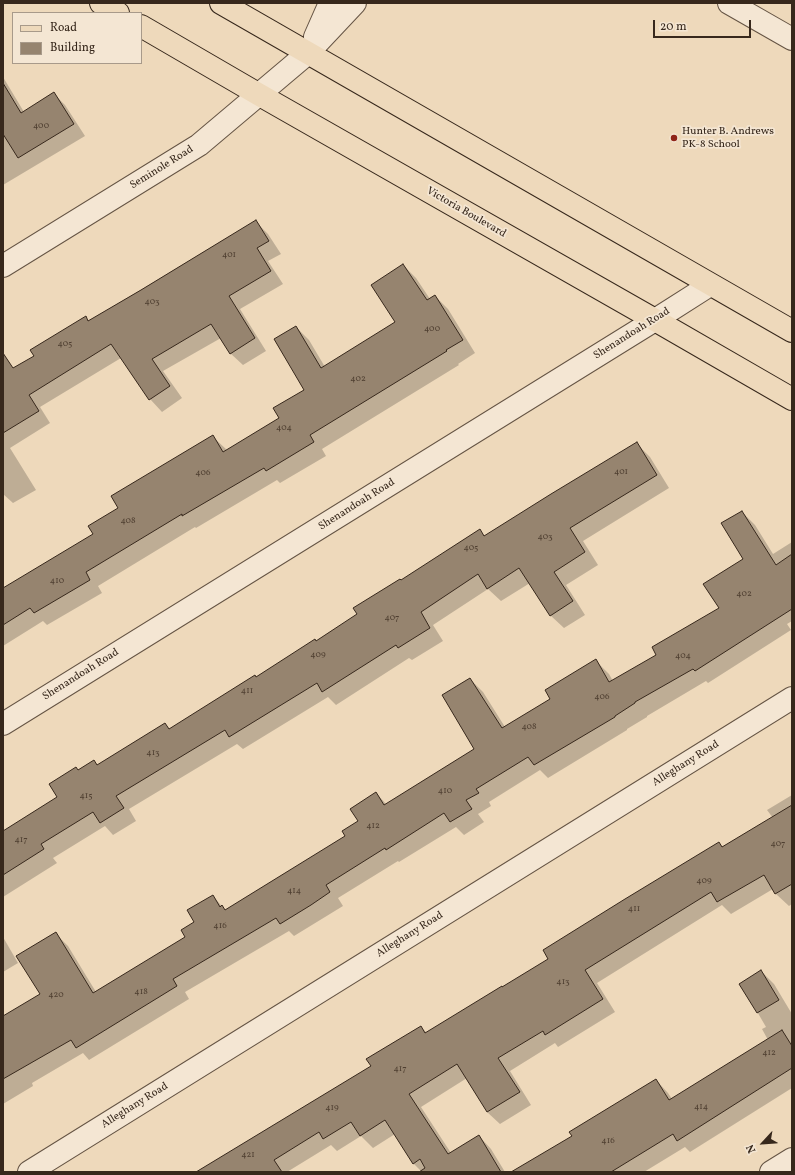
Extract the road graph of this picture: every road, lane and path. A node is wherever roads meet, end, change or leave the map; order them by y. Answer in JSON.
{"nodes":[{"id":1,"x":101,"y":3,"type":"edge"},
{"id":2,"x":221,"y":3,"type":"edge"},
{"id":3,"x":330,"y":3,"type":"edge"},
{"id":4,"x":355,"y":3,"type":"edge"},
{"id":5,"x":729,"y":3,"type":"edge"},
{"id":6,"x":116,"y":12,"type":"edge"},
{"id":7,"x":142,"y":27,"type":"edge"},
{"id":8,"x":792,"y":39,"type":"edge"},
{"id":9,"x":308,"y":53,"type":"junction"},
{"id":10,"x":258,"y":94,"type":"junction"},
{"id":11,"x":3,"y":266,"type":"edge"},
{"id":12,"x":710,"y":285,"type":"junction"},
{"id":13,"x":656,"y":320,"type":"junction"},
{"id":14,"x":792,"y":331,"type":"edge"},
{"id":15,"x":792,"y":399,"type":"edge"},
{"id":16,"x":792,"y":698,"type":"edge"},
{"id":17,"x":3,"y":724,"type":"edge"},
{"id":18,"x":792,"y":1159,"type":"edge"},
{"id":19,"x":29,"y":1172,"type":"edge"},
{"id":20,"x":770,"y":1172,"type":"edge"}],
"edges":[{"from":1,"to":6,"type":"main road"},
{"from":2,"to":9,"type":"main road"},
{"from":3,"to":9,"type":"street"},
{"from":4,"to":9,"type":"street","name":"Seminole Road"},
{"from":5,"to":8,"type":"street"},
{"from":7,"to":10,"type":"main road","name":"Victoria Boulevard"},
{"from":9,"to":10,"type":"street","name":"Seminole Road"},
{"from":9,"to":12,"type":"main road"},
{"from":10,"to":11,"type":"street","name":"Seminole Road"},
{"from":10,"to":13,"type":"main road","name":"Victoria Boulevard"},
{"from":12,"to":13,"type":"street","name":"Shenandoah Road"},
{"from":12,"to":14,"type":"main road"},
{"from":13,"to":15,"type":"main road","name":"Victoria Boulevard"},
{"from":13,"to":17,"type":"street","name":"Shenandoah Road"},
{"from":16,"to":19,"type":"street","name":"Alleghany Road"},
{"from":18,"to":20,"type":"street"}]}
